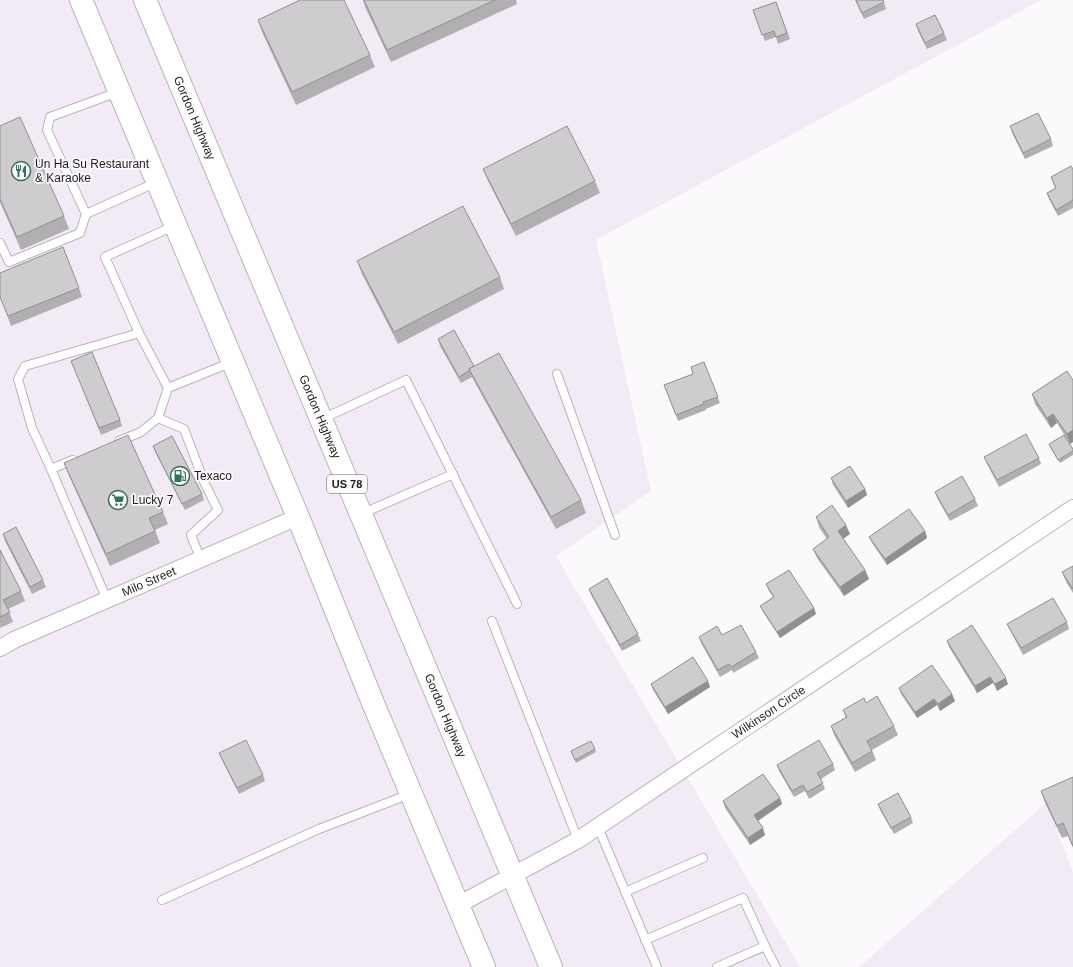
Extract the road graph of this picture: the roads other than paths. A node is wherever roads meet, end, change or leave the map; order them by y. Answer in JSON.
{"nodes":[{"id":1,"x":81,"y":0,"type":"edge"},
{"id":2,"x":145,"y":0,"type":"edge"},
{"id":3,"x":119,"y":91,"type":"junction"},
{"id":4,"x":158,"y":182,"type":"junction"},
{"id":5,"x":86,"y":214,"type":"junction"},
{"id":6,"x":176,"y":225,"type":"junction"},
{"id":7,"x":0,"y":243,"type":"edge"},
{"id":8,"x":139,"y":332,"type":"junction"},
{"id":9,"x":233,"y":361,"type":"junction"},
{"id":10,"x":557,"y":374,"type":"dead end"},
{"id":11,"x":168,"y":388,"type":"junction"},
{"id":12,"x":158,"y":418,"type":"junction"},
{"id":13,"x":320,"y":419,"type":"junction"},
{"id":14,"x":114,"y":443,"type":"edge"},
{"id":15,"x":79,"y":458,"type":"edge"},
{"id":16,"x":51,"y":469,"type":"junction"},
{"id":17,"x":453,"y":474,"type":"junction"},
{"id":18,"x":1073,"y":508,"type":"edge"},
{"id":19,"x":360,"y":515,"type":"junction"},
{"id":20,"x":298,"y":518,"type":"junction"},
{"id":21,"x":614,"y":535,"type":"dead end"},
{"id":22,"x":201,"y":560,"type":"junction"},
{"id":23,"x":106,"y":600,"type":"junction"},
{"id":24,"x":517,"y":604,"type":"dead end"},
{"id":25,"x":492,"y":621,"type":"dead end"},
{"id":26,"x":0,"y":648,"type":"edge"},
{"id":27,"x":411,"y":794,"type":"junction"},
{"id":28,"x":598,"y":827,"type":"junction"},
{"id":29,"x":578,"y":840,"type":"junction"},
{"id":30,"x":703,"y":858,"type":"dead end"},
{"id":31,"x":512,"y":875,"type":"junction"},
{"id":32,"x":625,"y":892,"type":"junction"},
{"id":33,"x":162,"y":900,"type":"dead end"},
{"id":34,"x":458,"y":905,"type":"junction"},
{"id":35,"x":645,"y":940,"type":"junction"},
{"id":36,"x":765,"y":946,"type":"junction"},
{"id":37,"x":484,"y":967,"type":"edge"},
{"id":38,"x":551,"y":967,"type":"edge"},
{"id":39,"x":657,"y":967,"type":"edge"},
{"id":40,"x":717,"y":967,"type":"edge"},
{"id":41,"x":776,"y":967,"type":"edge"}],
"edges":[{"from":1,"to":3,"type":"highway"},
{"from":2,"to":13,"type":"highway","name":"Gordon Highway","number":"US 78"},
{"from":3,"to":4,"type":"highway"},
{"from":3,"to":5,"type":"lane"},
{"from":4,"to":5,"type":"lane"},
{"from":4,"to":6,"type":"highway"},
{"from":5,"to":7,"type":"lane"},
{"from":6,"to":8,"type":"lane"},
{"from":6,"to":9,"type":"highway"},
{"from":8,"to":11,"type":"lane"},
{"from":8,"to":16,"type":"lane"},
{"from":9,"to":11,"type":"lane"},
{"from":9,"to":20,"type":"highway"},
{"from":10,"to":21,"type":"lane"},
{"from":11,"to":12,"type":"lane"},
{"from":12,"to":14,"type":"lane"},
{"from":12,"to":22,"type":"lane"},
{"from":13,"to":17,"type":"lane"},
{"from":13,"to":19,"type":"highway","name":"Gordon Highway","number":"US 78"},
{"from":15,"to":16,"type":"lane"},
{"from":16,"to":23,"type":"lane"},
{"from":17,"to":19,"type":"lane"},
{"from":17,"to":24,"type":"lane"},
{"from":18,"to":28,"type":"street","name":"Wilkinson Circle"},
{"from":19,"to":31,"type":"highway","name":"Gordon Highway","number":"US 78"},
{"from":20,"to":22,"type":"street","name":"Milo Street"},
{"from":20,"to":27,"type":"highway"},
{"from":22,"to":23,"type":"street","name":"Milo Street"},
{"from":23,"to":26,"type":"street","name":"Milo Street"},
{"from":25,"to":29,"type":"lane"},
{"from":27,"to":33,"type":"lane"},
{"from":27,"to":34,"type":"highway"},
{"from":28,"to":29,"type":"street","name":"Wilkinson Circle"},
{"from":28,"to":32,"type":"lane"},
{"from":29,"to":31,"type":"street","name":"Wilkinson Circle"},
{"from":30,"to":32,"type":"lane"},
{"from":31,"to":34,"type":"street","name":"Wilkinson Circle"},
{"from":31,"to":38,"type":"highway","name":"Gordon Highway","number":"US 78"},
{"from":32,"to":35,"type":"lane"},
{"from":34,"to":37,"type":"highway"},
{"from":35,"to":36,"type":"lane"},
{"from":35,"to":39,"type":"lane"},
{"from":36,"to":40,"type":"lane"},
{"from":36,"to":41,"type":"lane"}]}
